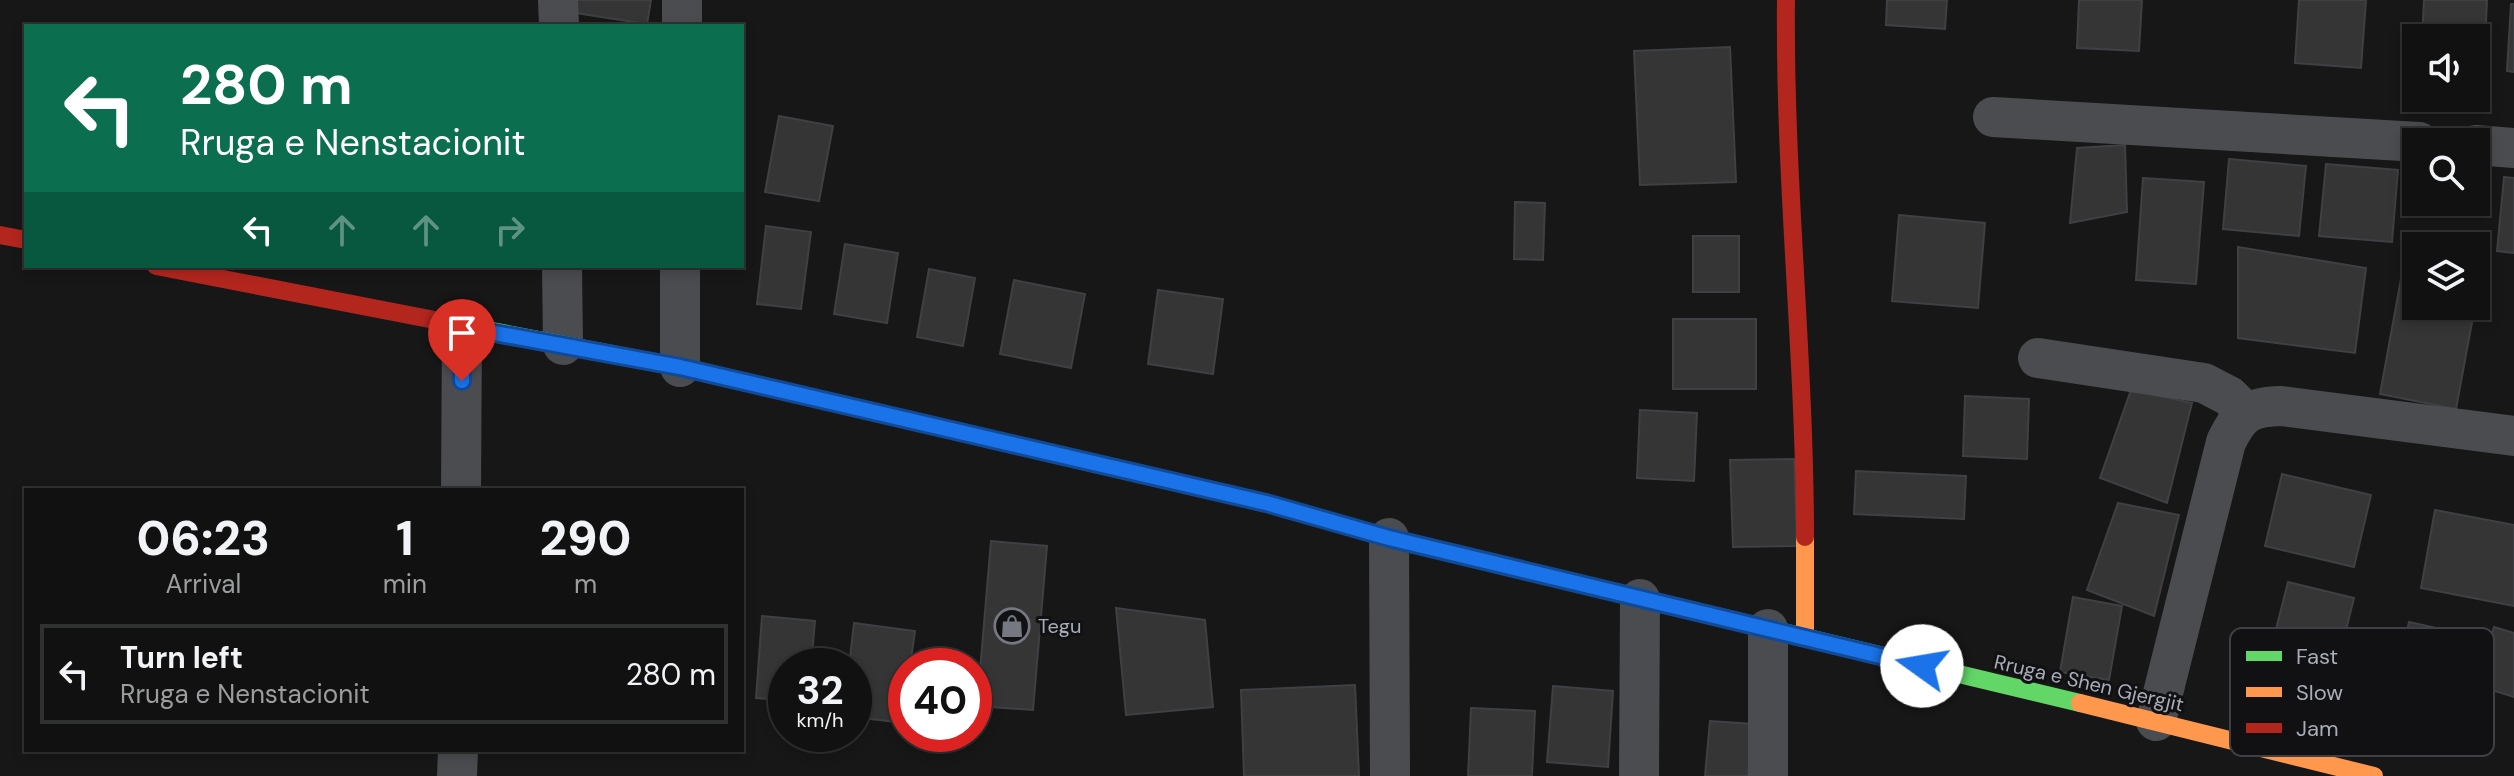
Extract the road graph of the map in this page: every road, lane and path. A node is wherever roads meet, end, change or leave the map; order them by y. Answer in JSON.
{"nodes":[{"id":1,"x":558,"y":0,"type":"edge"},
{"id":2,"x":682,"y":0,"type":"edge"},
{"id":3,"x":1786,"y":0,"type":"edge"},
{"id":4,"x":559,"y":24,"type":"edge"},
{"id":5,"x":682,"y":24,"type":"edge"},
{"id":6,"x":1993,"y":117,"type":"dead end"},
{"id":7,"x":2402,"y":141,"type":"edge"},
{"id":8,"x":2490,"y":146,"type":"edge"},
{"id":9,"x":2514,"y":148,"type":"edge"},
{"id":10,"x":0,"y":235,"type":"edge"},
{"id":11,"x":24,"y":240,"type":"edge"},
{"id":12,"x":166,"y":268,"type":"edge"},
{"id":13,"x":562,"y":268,"type":"edge"},
{"id":14,"x":680,"y":268,"type":"edge"},
{"id":15,"x":462,"y":327,"type":"junction"},
{"id":16,"x":563,"y":345,"type":"junction"},
{"id":17,"x":2038,"y":358,"type":"dead end"},
{"id":18,"x":680,"y":367,"type":"junction"},
{"id":19,"x":2246,"y":413,"type":"junction"},
{"id":20,"x":2514,"y":436,"type":"edge"},
{"id":21,"x":461,"y":488,"type":"edge"},
{"id":22,"x":1389,"y":538,"type":"junction"},
{"id":23,"x":1640,"y":599,"type":"junction"},
{"id":24,"x":1787,"y":634,"type":"junction"},
{"id":25,"x":2156,"y":721,"type":"junction"},
{"id":26,"x":2230,"y":740,"type":"edge"},
{"id":27,"x":458,"y":752,"type":"edge"},
{"id":28,"x":2295,"y":756,"type":"edge"},
{"id":29,"x":457,"y":776,"type":"edge"},
{"id":30,"x":1390,"y":776,"type":"edge"},
{"id":31,"x":1639,"y":776,"type":"edge"},
{"id":32,"x":1768,"y":776,"type":"edge"},
{"id":33,"x":2374,"y":776,"type":"edge"}],
"edges":[{"from":1,"to":4,"type":"street"},
{"from":2,"to":5,"type":"street"},
{"from":3,"to":24,"type":"street"},
{"from":6,"to":7,"type":"street"},
{"from":8,"to":9,"type":"street"},
{"from":10,"to":11,"type":"street"},
{"from":12,"to":15,"type":"street","name":"Rruga e Shen Gjergjit"},
{"from":13,"to":16,"type":"street"},
{"from":14,"to":18,"type":"street"},
{"from":15,"to":16,"type":"street","name":"Rruga e Shen Gjergjit"},
{"from":15,"to":21,"type":"street"},
{"from":16,"to":18,"type":"street","name":"Rruga e Shen Gjergjit"},
{"from":17,"to":19,"type":"street"},
{"from":18,"to":22,"type":"street","name":"Rruga e Shen Gjergjit"},
{"from":19,"to":20,"type":"street"},
{"from":19,"to":25,"type":"street"},
{"from":22,"to":23,"type":"street","name":"Rruga e Shen Gjergjit"},
{"from":22,"to":30,"type":"street"},
{"from":23,"to":24,"type":"street","name":"Rruga e Shen Gjergjit"},
{"from":23,"to":31,"type":"street"},
{"from":24,"to":25,"type":"street","name":"Rruga e Shen Gjergjit"},
{"from":24,"to":32,"type":"street"},
{"from":25,"to":26,"type":"street","name":"Rruga e Shen Gjergjit"},
{"from":27,"to":29,"type":"street"},
{"from":28,"to":33,"type":"street","name":"Rruga e Shen Gjergjit"}]}
